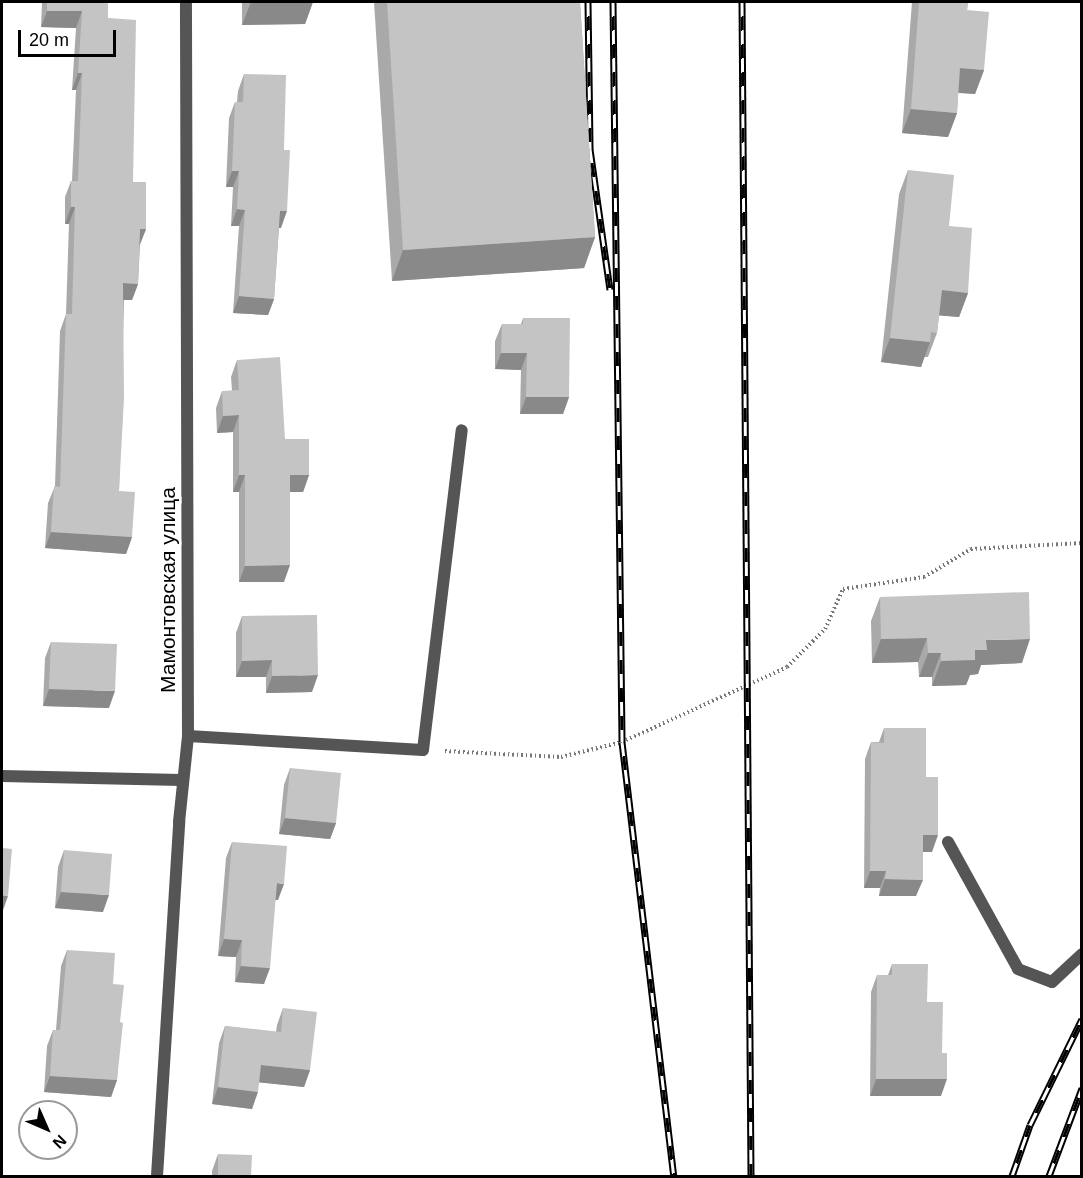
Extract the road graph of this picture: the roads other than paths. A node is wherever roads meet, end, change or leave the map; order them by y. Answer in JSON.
{"nodes":[{"id":1,"x":186,"y":2,"type":"edge"},
{"id":2,"x":462,"y":430,"type":"dead end"},
{"id":3,"x":188,"y":736,"type":"junction"},
{"id":4,"x":2,"y":776,"type":"edge"},
{"id":5,"x":182,"y":780,"type":"junction"},
{"id":6,"x":948,"y":842,"type":"dead end"},
{"id":7,"x":1082,"y":954,"type":"edge"},
{"id":8,"x":157,"y":1176,"type":"edge"}],
"edges":[{"from":1,"to":3,"type":"street","name":"Мамонтовская улица"},
{"from":2,"to":3,"type":"street"},
{"from":3,"to":5,"type":"street","name":"Мамонтовская улица"},
{"from":4,"to":5,"type":"street"},
{"from":5,"to":8,"type":"street","name":"Мамонтовская улица"},
{"from":6,"to":7,"type":"street"}]}
